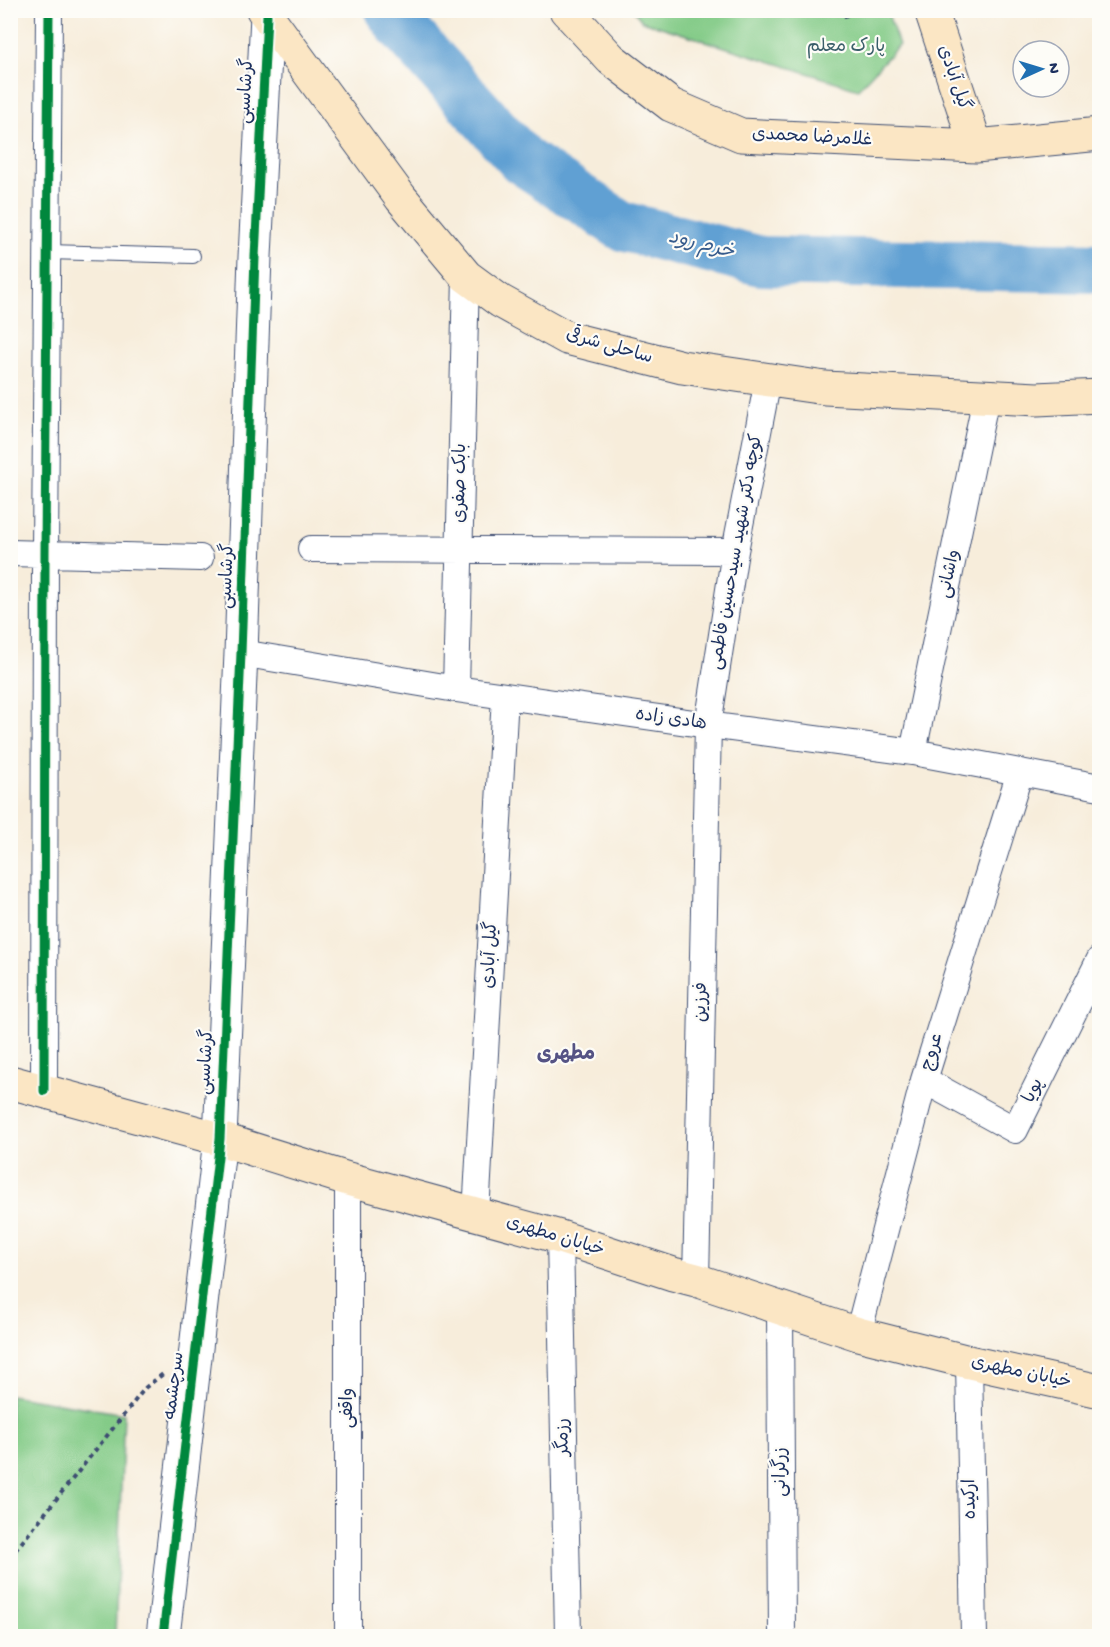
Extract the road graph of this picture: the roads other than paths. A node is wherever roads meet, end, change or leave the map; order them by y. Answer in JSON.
{"nodes":[{"id":1,"x":49,"y":10,"type":"edge"},
{"id":2,"x":566,"y":10,"type":"edge"},
{"id":3,"x":931,"y":10,"type":"edge"},
{"id":4,"x":265,"y":13,"type":"edge"},
{"id":5,"x":1100,"y":134,"type":"edge"},
{"id":6,"x":976,"y":146,"type":"junction"},
{"id":7,"x":48,"y":252,"type":"junction"},
{"id":8,"x":193,"y":256,"type":"dead end"},
{"id":9,"x":466,"y":276,"type":"junction"},
{"id":10,"x":768,"y":380,"type":"junction"},
{"id":11,"x":1100,"y":396,"type":"edge"},
{"id":12,"x":986,"y":397,"type":"junction"},
{"id":13,"x":311,"y":549,"type":"dead end"},
{"id":14,"x":460,"y":550,"type":"junction"},
{"id":15,"x":735,"y":551,"type":"junction"},
{"id":16,"x":10,"y":554,"type":"edge"},
{"id":17,"x":45,"y":554,"type":"junction"},
{"id":18,"x":200,"y":558,"type":"dead end"},
{"id":19,"x":242,"y":653,"type":"junction"},
{"id":20,"x":456,"y":689,"type":"junction"},
{"id":21,"x":506,"y":696,"type":"junction"},
{"id":22,"x":708,"y":725,"type":"junction"},
{"id":23,"x":913,"y":752,"type":"junction"},
{"id":24,"x":1020,"y":772,"type":"junction"},
{"id":25,"x":1100,"y":787,"type":"edge"},
{"id":26,"x":1100,"y":959,"type":"edge"},
{"id":27,"x":924,"y":1080,"type":"junction"},
{"id":28,"x":10,"y":1082,"type":"edge"},
{"id":29,"x":44,"y":1091,"type":"junction"},
{"id":30,"x":220,"y":1139,"type":"junction"},
{"id":31,"x":348,"y":1179,"type":"junction"},
{"id":32,"x":476,"y":1214,"type":"junction"},
{"id":33,"x":560,"y":1237,"type":"junction"},
{"id":34,"x":696,"y":1280,"type":"junction"},
{"id":35,"x":780,"y":1308,"type":"junction"},
{"id":36,"x":858,"y":1334,"type":"junction"},
{"id":37,"x":969,"y":1362,"type":"junction"},
{"id":38,"x":1097,"y":1385,"type":"edge"},
{"id":39,"x":163,"y":1636,"type":"edge"},
{"id":40,"x":348,"y":1636,"type":"edge"},
{"id":41,"x":568,"y":1636,"type":"edge"},
{"id":42,"x":782,"y":1636,"type":"edge"},
{"id":43,"x":974,"y":1636,"type":"edge"}],
"edges":[{"from":1,"to":7,"type":"street"},
{"from":2,"to":6,"type":"main road","name":"غلامرضا محمدی"},
{"from":3,"to":6,"type":"main road","name":"گیل آبادی"},
{"from":4,"to":9,"type":"main road","name":"ساحلی شرقی"},
{"from":4,"to":19,"type":"street","name":"گرشاسبی"},
{"from":5,"to":6,"type":"main road","name":"غلامرضا محمدی"},
{"from":7,"to":8,"type":"lane"},
{"from":7,"to":17,"type":"street"},
{"from":9,"to":10,"type":"main road","name":"ساحلی شرقی"},
{"from":9,"to":14,"type":"street","name":"بابک صفری"},
{"from":10,"to":12,"type":"main road","name":"ساحلی شرقی"},
{"from":10,"to":15,"type":"street","name":"کوچه دکتر شهید سیدحسین فاطمی"},
{"from":11,"to":12,"type":"main road","name":"ساحلی شرقی"},
{"from":12,"to":23,"type":"street","name":"واشانی"},
{"from":13,"to":14,"type":"street"},
{"from":14,"to":15,"type":"street"},
{"from":14,"to":20,"type":"street","name":"بابک صفری"},
{"from":15,"to":22,"type":"street","name":"کوچه دکتر شهید سیدحسین فاطمی"},
{"from":16,"to":17,"type":"street"},
{"from":17,"to":18,"type":"street"},
{"from":17,"to":29,"type":"street"},
{"from":19,"to":20,"type":"street","name":"هادی زاده"},
{"from":19,"to":30,"type":"street","name":"گرشاسبی"},
{"from":20,"to":21,"type":"street","name":"هادی زاده"},
{"from":21,"to":22,"type":"street","name":"هادی زاده"},
{"from":21,"to":32,"type":"street","name":"گیل آبادی"},
{"from":22,"to":23,"type":"street","name":"هادی زاده"},
{"from":22,"to":34,"type":"street","name":"فرزین"},
{"from":23,"to":24,"type":"street","name":"هادی زاده"},
{"from":24,"to":25,"type":"street","name":"هادی زاده"},
{"from":24,"to":27,"type":"street","name":"عروج"},
{"from":26,"to":27,"type":"street","name":"پویا"},
{"from":27,"to":36,"type":"street","name":"عروج"},
{"from":28,"to":29,"type":"main road","name":"خیابان مطهری"},
{"from":29,"to":30,"type":"main road","name":"خیابان مطهری"},
{"from":30,"to":31,"type":"main road","name":"خیابان مطهری"},
{"from":30,"to":39,"type":"street","name":"سرچشمه"},
{"from":31,"to":32,"type":"main road","name":"خیابان مطهری"},
{"from":31,"to":40,"type":"street","name":"واقفی"},
{"from":32,"to":33,"type":"main road","name":"خیابان مطهری"},
{"from":33,"to":34,"type":"main road","name":"خیابان مطهری"},
{"from":33,"to":41,"type":"street","name":"رزمگر"},
{"from":34,"to":35,"type":"main road","name":"خیابان مطهری"},
{"from":35,"to":36,"type":"main road","name":"خیابان مطهری"},
{"from":35,"to":42,"type":"street","name":"زرگرانی"},
{"from":36,"to":37,"type":"main road","name":"خیابان مطهری"},
{"from":37,"to":38,"type":"main road","name":"خیابان مطهری"},
{"from":37,"to":43,"type":"street","name":"ارکیده"}]}
